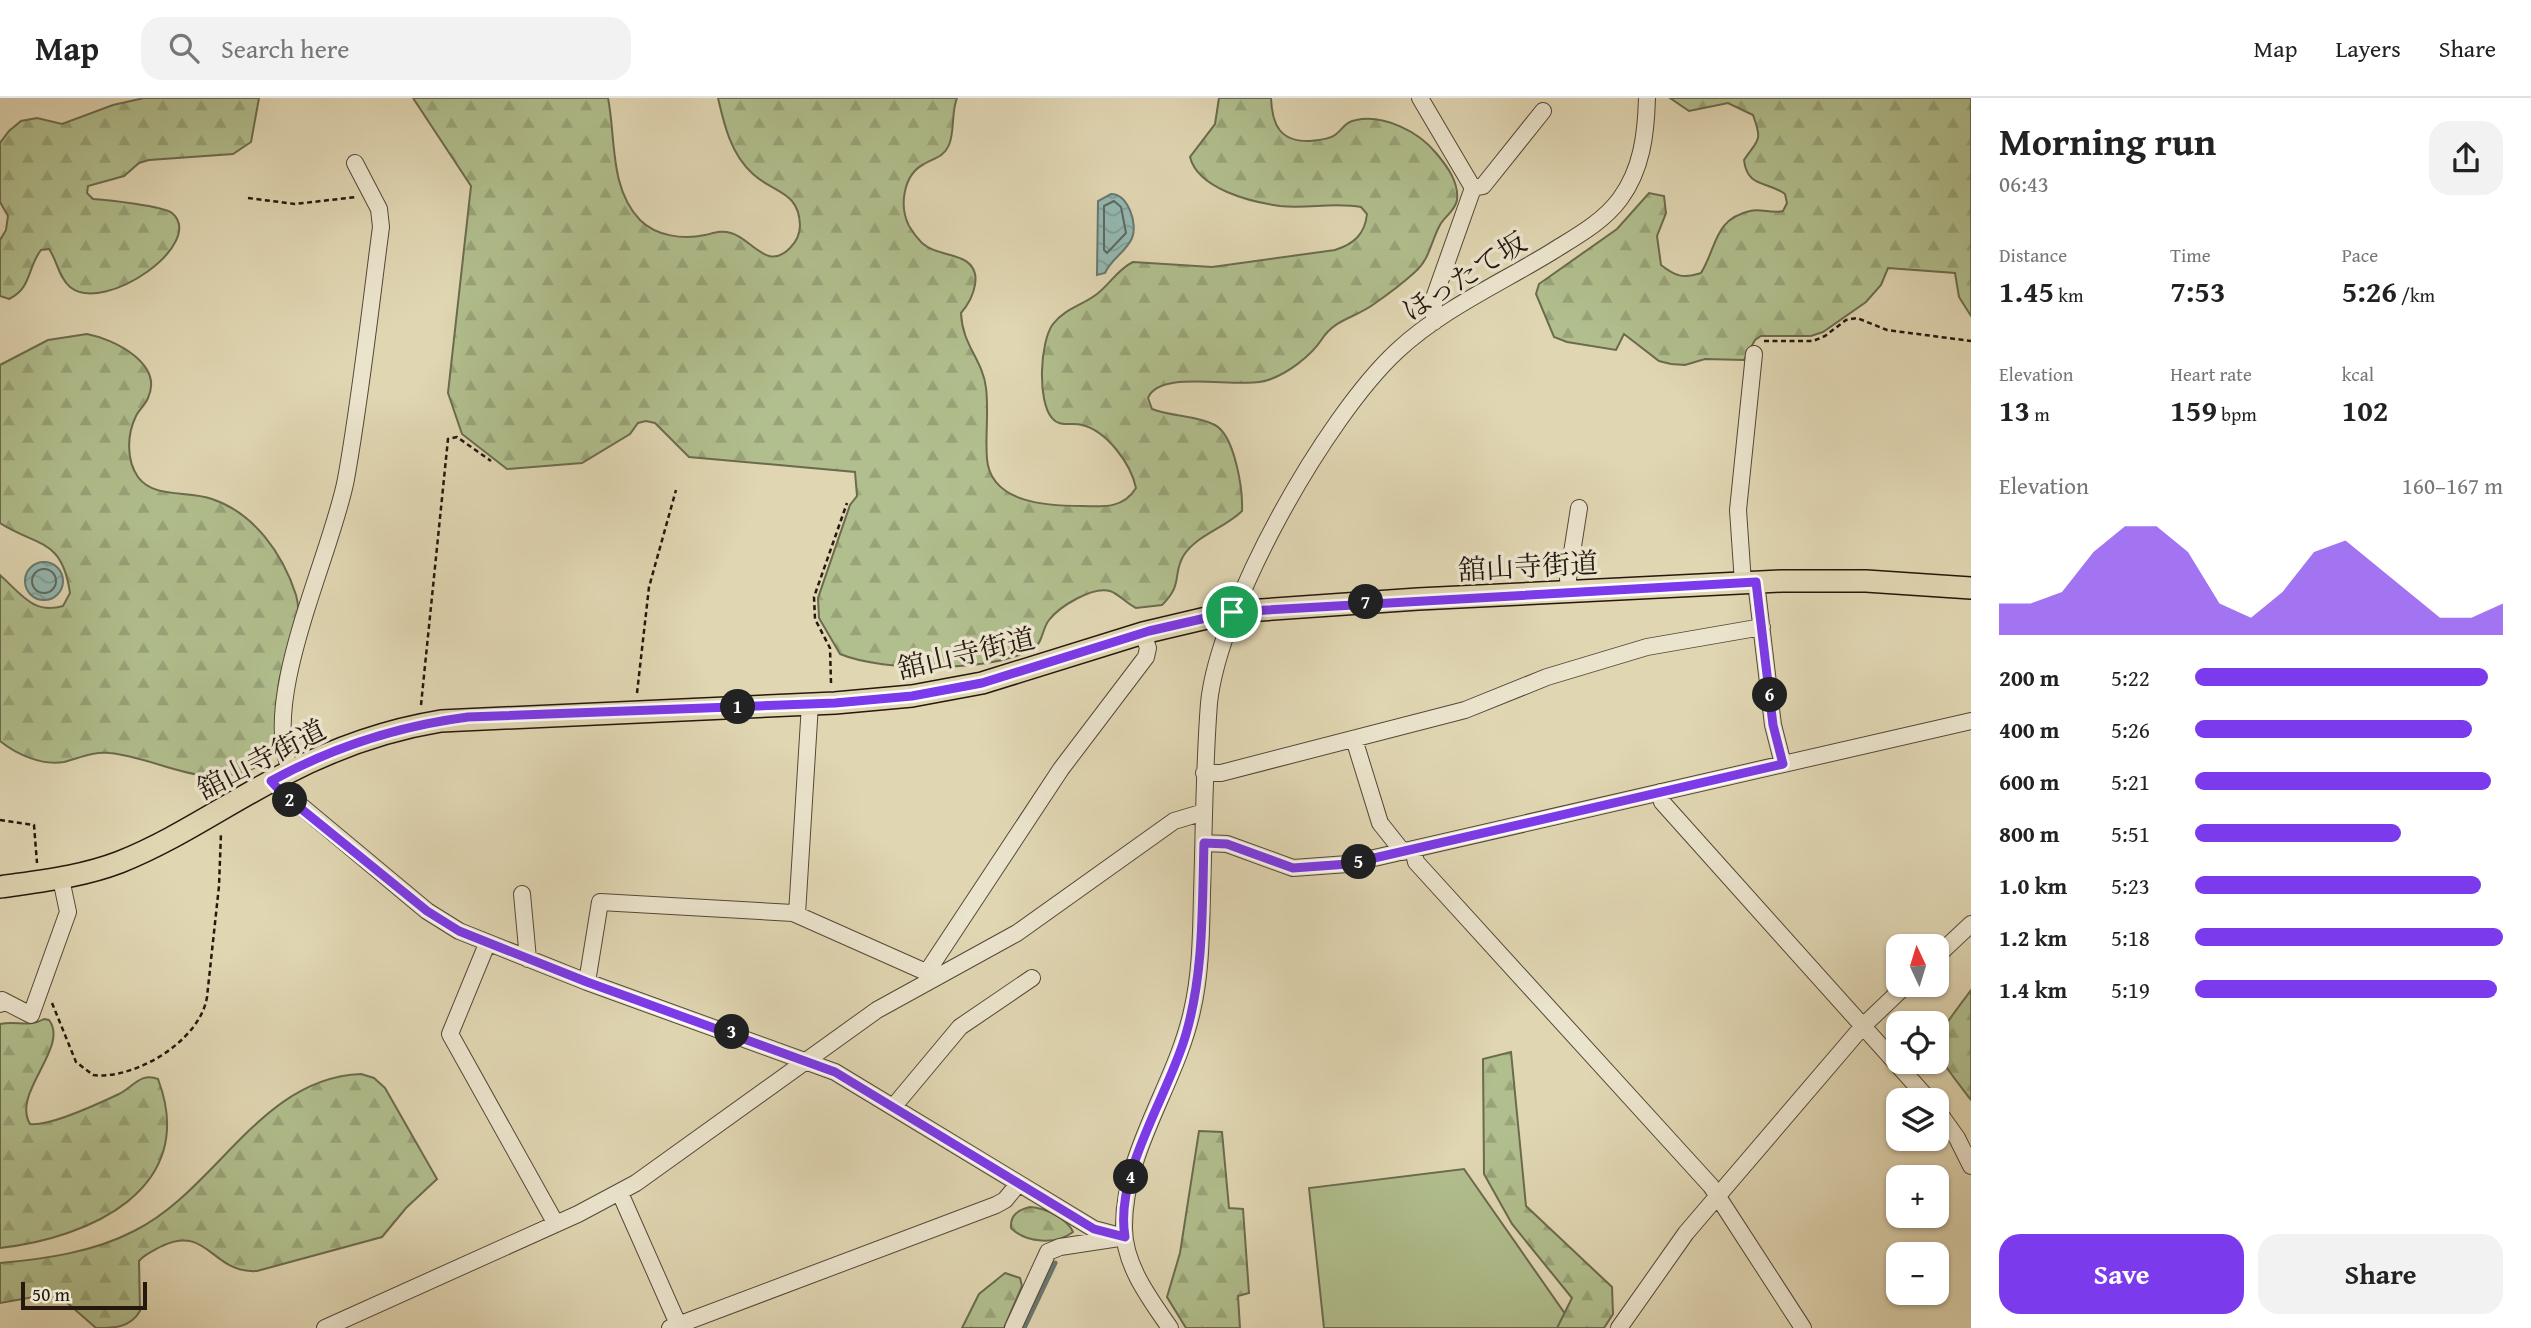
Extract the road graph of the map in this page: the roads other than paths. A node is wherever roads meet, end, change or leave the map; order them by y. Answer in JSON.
{"nodes":[{"id":1,"x":1420,"y":98,"type":"edge"},
{"id":2,"x":1647,"y":98,"type":"edge"},
{"id":3,"x":1543,"y":111,"type":"dead end"},
{"id":4,"x":355,"y":163,"type":"dead end"},
{"id":5,"x":1473,"y":188,"type":"junction"},
{"id":6,"x":1434,"y":322,"type":"junction"},
{"id":7,"x":1754,"y":354,"type":"road end"},
{"id":8,"x":1579,"y":508,"type":"dead end"},
{"id":9,"x":1750,"y":582,"type":"junction"},
{"id":10,"x":1971,"y":588,"type":"edge"},
{"id":11,"x":1569,"y":593,"type":"junction"},
{"id":12,"x":1232,"y":612,"type":"junction"},
{"id":13,"x":1762,"y":626,"type":"junction"},
{"id":14,"x":1143,"y":633,"type":"junction"},
{"id":15,"x":820,"y":704,"type":"junction"},
{"id":16,"x":1971,"y":721,"type":"edge"},
{"id":17,"x":1354,"y":739,"type":"junction"},
{"id":18,"x":1783,"y":764,"type":"junction"},
{"id":19,"x":292,"y":771,"type":"junction"},
{"id":20,"x":1204,"y":773,"type":"junction"},
{"id":21,"x":271,"y":781,"type":"junction"},
{"id":22,"x":1660,"y":792,"type":"junction"},
{"id":23,"x":1204,"y":812,"type":"junction"},
{"id":24,"x":1204,"y":843,"type":"junction"},
{"id":25,"x":1408,"y":850,"type":"junction"},
{"id":26,"x":61,"y":879,"type":"junction"},
{"id":27,"x":0,"y":887,"type":"edge"},
{"id":28,"x":522,"y":894,"type":"dead end"},
{"id":29,"x":797,"y":914,"type":"junction"},
{"id":30,"x":1971,"y":924,"type":"edge"},
{"id":31,"x":487,"y":944,"type":"junction"},
{"id":32,"x":1950,"y":944,"type":"edge"},
{"id":33,"x":528,"y":959,"type":"junction"},
{"id":34,"x":932,"y":974,"type":"junction"},
{"id":35,"x":1032,"y":978,"type":"dead end"},
{"id":36,"x":587,"y":982,"type":"junction"},
{"id":37,"x":1892,"y":998,"type":"edge"},
{"id":38,"x":0,"y":1004,"type":"edge"},
{"id":39,"x":1863,"y":1026,"type":"junction"},
{"id":40,"x":806,"y":1059,"type":"junction"},
{"id":41,"x":1918,"y":1088,"type":"edge"},
{"id":42,"x":894,"y":1107,"type":"junction"},
{"id":43,"x":1949,"y":1127,"type":"edge"},
{"id":44,"x":1971,"y":1166,"type":"edge"},
{"id":45,"x":1018,"y":1184,"type":"junction"},
{"id":46,"x":620,"y":1193,"type":"junction"},
{"id":47,"x":1719,"y":1195,"type":"junction"},
{"id":48,"x":555,"y":1224,"type":"junction"},
{"id":49,"x":1125,"y":1237,"type":"junction"},
{"id":50,"x":674,"y":1326,"type":"edge"},
{"id":51,"x":326,"y":1328,"type":"edge"},
{"id":52,"x":1013,"y":1328,"type":"edge"},
{"id":53,"x":1170,"y":1328,"type":"edge"},
{"id":54,"x":1619,"y":1328,"type":"edge"},
{"id":55,"x":1803,"y":1328,"type":"edge"}],
"edges":[{"from":1,"to":5,"type":"street"},
{"from":2,"to":6,"type":"street","name":"ほったて坂"},
{"from":3,"to":5,"type":"street"},
{"from":4,"to":19,"type":"street"},
{"from":5,"to":6,"type":"street"},
{"from":6,"to":12,"type":"street","name":"ほったて坂"},
{"from":7,"to":9,"type":"street"},
{"from":8,"to":11,"type":"street"},
{"from":9,"to":10,"type":"main road","name":"舘山寺街道"},
{"from":9,"to":11,"type":"main road","name":"舘山寺街道"},
{"from":9,"to":13,"type":"street"},
{"from":11,"to":12,"type":"main road","name":"舘山寺街道"},
{"from":12,"to":14,"type":"main road","name":"舘山寺街道"},
{"from":12,"to":20,"type":"street","name":"ほったて坂"},
{"from":13,"to":17,"type":"street"},
{"from":13,"to":18,"type":"street"},
{"from":14,"to":15,"type":"main road","name":"舘山寺街道"},
{"from":14,"to":34,"type":"street"},
{"from":15,"to":19,"type":"main road","name":"舘山寺街道"},
{"from":15,"to":29,"type":"street"},
{"from":16,"to":18,"type":"street"},
{"from":17,"to":20,"type":"street"},
{"from":17,"to":25,"type":"street"},
{"from":18,"to":22,"type":"street"},
{"from":19,"to":21,"type":"main road","name":"舘山寺街道"},
{"from":20,"to":23,"type":"street","name":"ほったて坂"},
{"from":21,"to":26,"type":"main road","name":"舘山寺街道"},
{"from":21,"to":31,"type":"street"},
{"from":22,"to":25,"type":"street"},
{"from":22,"to":39,"type":"street"},
{"from":23,"to":24,"type":"street","name":"ほったて坂"},
{"from":23,"to":34,"type":"street"},
{"from":24,"to":25,"type":"street"},
{"from":24,"to":49,"type":"street","name":"ほったて坂"},
{"from":25,"to":47,"type":"street"},
{"from":26,"to":27,"type":"main road","name":"舘山寺街道"},
{"from":26,"to":38,"type":"street"},
{"from":28,"to":33,"type":"street"},
{"from":29,"to":34,"type":"street"},
{"from":29,"to":36,"type":"street"},
{"from":30,"to":32,"type":"street"},
{"from":31,"to":33,"type":"street"},
{"from":31,"to":48,"type":"street"},
{"from":33,"to":36,"type":"street"},
{"from":34,"to":40,"type":"street"},
{"from":35,"to":42,"type":"street"},
{"from":36,"to":40,"type":"street"},
{"from":37,"to":39,"type":"street"},
{"from":39,"to":41,"type":"street"},
{"from":39,"to":47,"type":"street"},
{"from":40,"to":42,"type":"street"},
{"from":40,"to":46,"type":"street"},
{"from":42,"to":45,"type":"street"},
{"from":43,"to":44,"type":"street"},
{"from":45,"to":49,"type":"street"},
{"from":45,"to":50,"type":"street"},
{"from":46,"to":48,"type":"street"},
{"from":46,"to":50,"type":"street"},
{"from":47,"to":54,"type":"street"},
{"from":47,"to":55,"type":"street"},
{"from":48,"to":51,"type":"street"},
{"from":49,"to":52,"type":"street"},
{"from":49,"to":53,"type":"street"}]}
